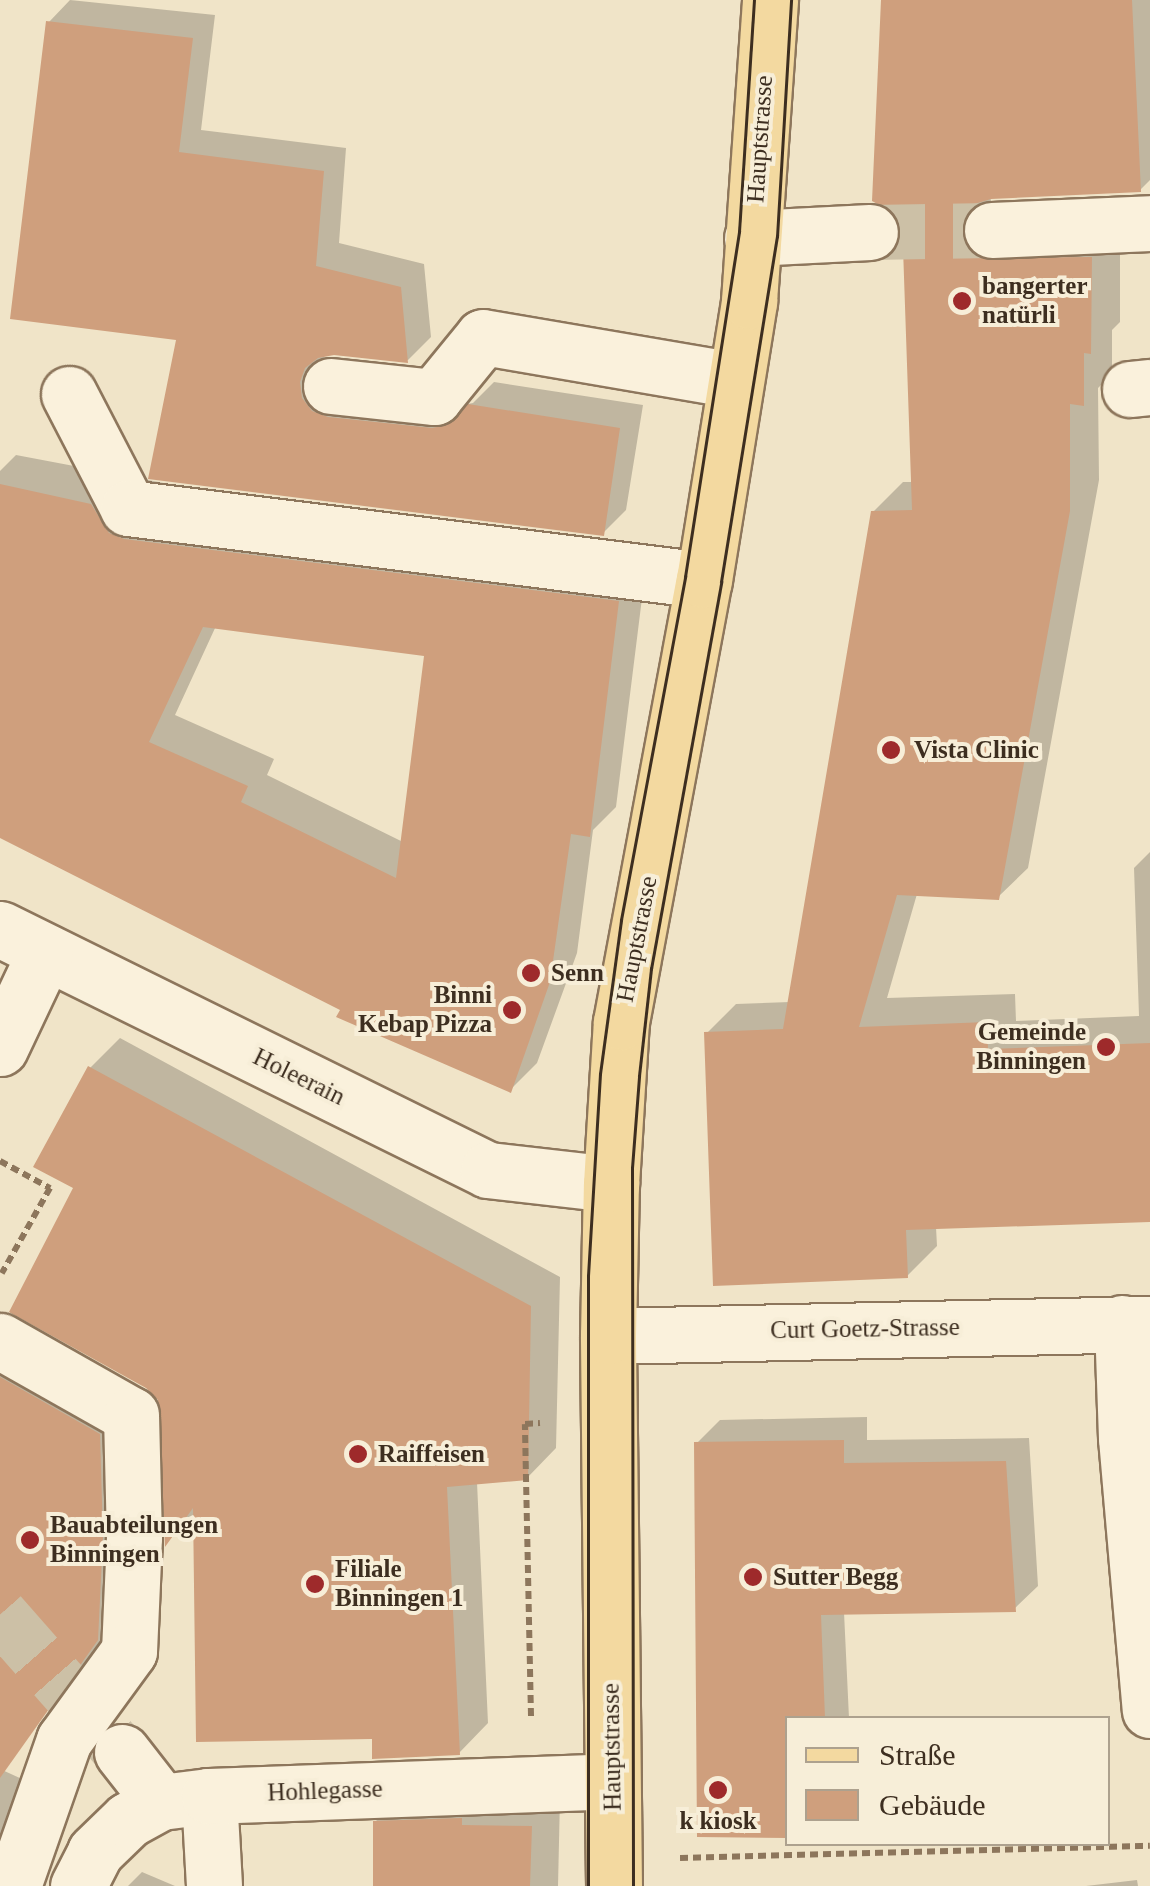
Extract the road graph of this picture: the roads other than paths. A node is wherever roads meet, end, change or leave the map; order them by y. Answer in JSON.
{"nodes":[{"id":1,"x":770,"y":0,"type":"edge"},
{"id":2,"x":1150,"y":223,"type":"edge"},
{"id":3,"x":992,"y":230,"type":"tunnel mouth"},
{"id":4,"x":870,"y":232,"type":"tunnel mouth"},
{"id":5,"x":752,"y":238,"type":"junction"},
{"id":6,"x":735,"y":380,"type":"junction"},
{"id":7,"x":331,"y":386,"type":"dead end"},
{"id":8,"x":69,"y":394,"type":"dead end"},
{"id":9,"x":704,"y":580,"type":"junction"},
{"id":10,"x":23,"y":941,"type":"edge"},
{"id":11,"x":0,"y":1048,"type":"edge"},
{"id":12,"x":610,"y":1184,"type":"junction"},
{"id":13,"x":1136,"y":1323,"type":"edge"},
{"id":14,"x":608,"y":1336,"type":"junction"},
{"id":15,"x":0,"y":1341,"type":"edge"},
{"id":16,"x":1139,"y":1461,"type":"edge"},
{"id":17,"x":1150,"y":1710,"type":"edge"},
{"id":18,"x":122,"y":1752,"type":"tunnel mouth"},
{"id":19,"x":612,"y":1780,"type":"junction"},
{"id":20,"x":185,"y":1799,"type":"junction"},
{"id":21,"x":86,"y":1869,"type":"edge"},
{"id":22,"x":614,"y":1872,"type":"edge"},
{"id":23,"x":13,"y":1886,"type":"edge"},
{"id":24,"x":214,"y":1886,"type":"edge"}],
"edges":[{"from":1,"to":5,"type":"main road","name":"Hauptstrasse"},
{"from":2,"to":3,"type":"street"},
{"from":4,"to":5,"type":"street"},
{"from":5,"to":6,"type":"main road","name":"Hauptstrasse"},
{"from":6,"to":7,"type":"street"},
{"from":6,"to":9,"type":"main road","name":"Hauptstrasse"},
{"from":8,"to":9,"type":"street"},
{"from":9,"to":12,"type":"main road","name":"Hauptstrasse"},
{"from":10,"to":11,"type":"street"},
{"from":10,"to":12,"type":"street","name":"Holeerain"},
{"from":12,"to":14,"type":"main road","name":"Hauptstrasse"},
{"from":13,"to":14,"type":"street","name":"Curt Goetz-Strasse"},
{"from":13,"to":16,"type":"street","name":"Curt Goetz-Strasse"},
{"from":14,"to":19,"type":"main road","name":"Hauptstrasse"},
{"from":15,"to":23,"type":"street"},
{"from":16,"to":17,"type":"street","name":"Curt Goetz-Strasse"},
{"from":18,"to":20,"type":"street"},
{"from":19,"to":20,"type":"street","name":"Hohlegasse"},
{"from":19,"to":22,"type":"main road","name":"Hauptstrasse"},
{"from":20,"to":21,"type":"street"},
{"from":20,"to":24,"type":"street"}]}
